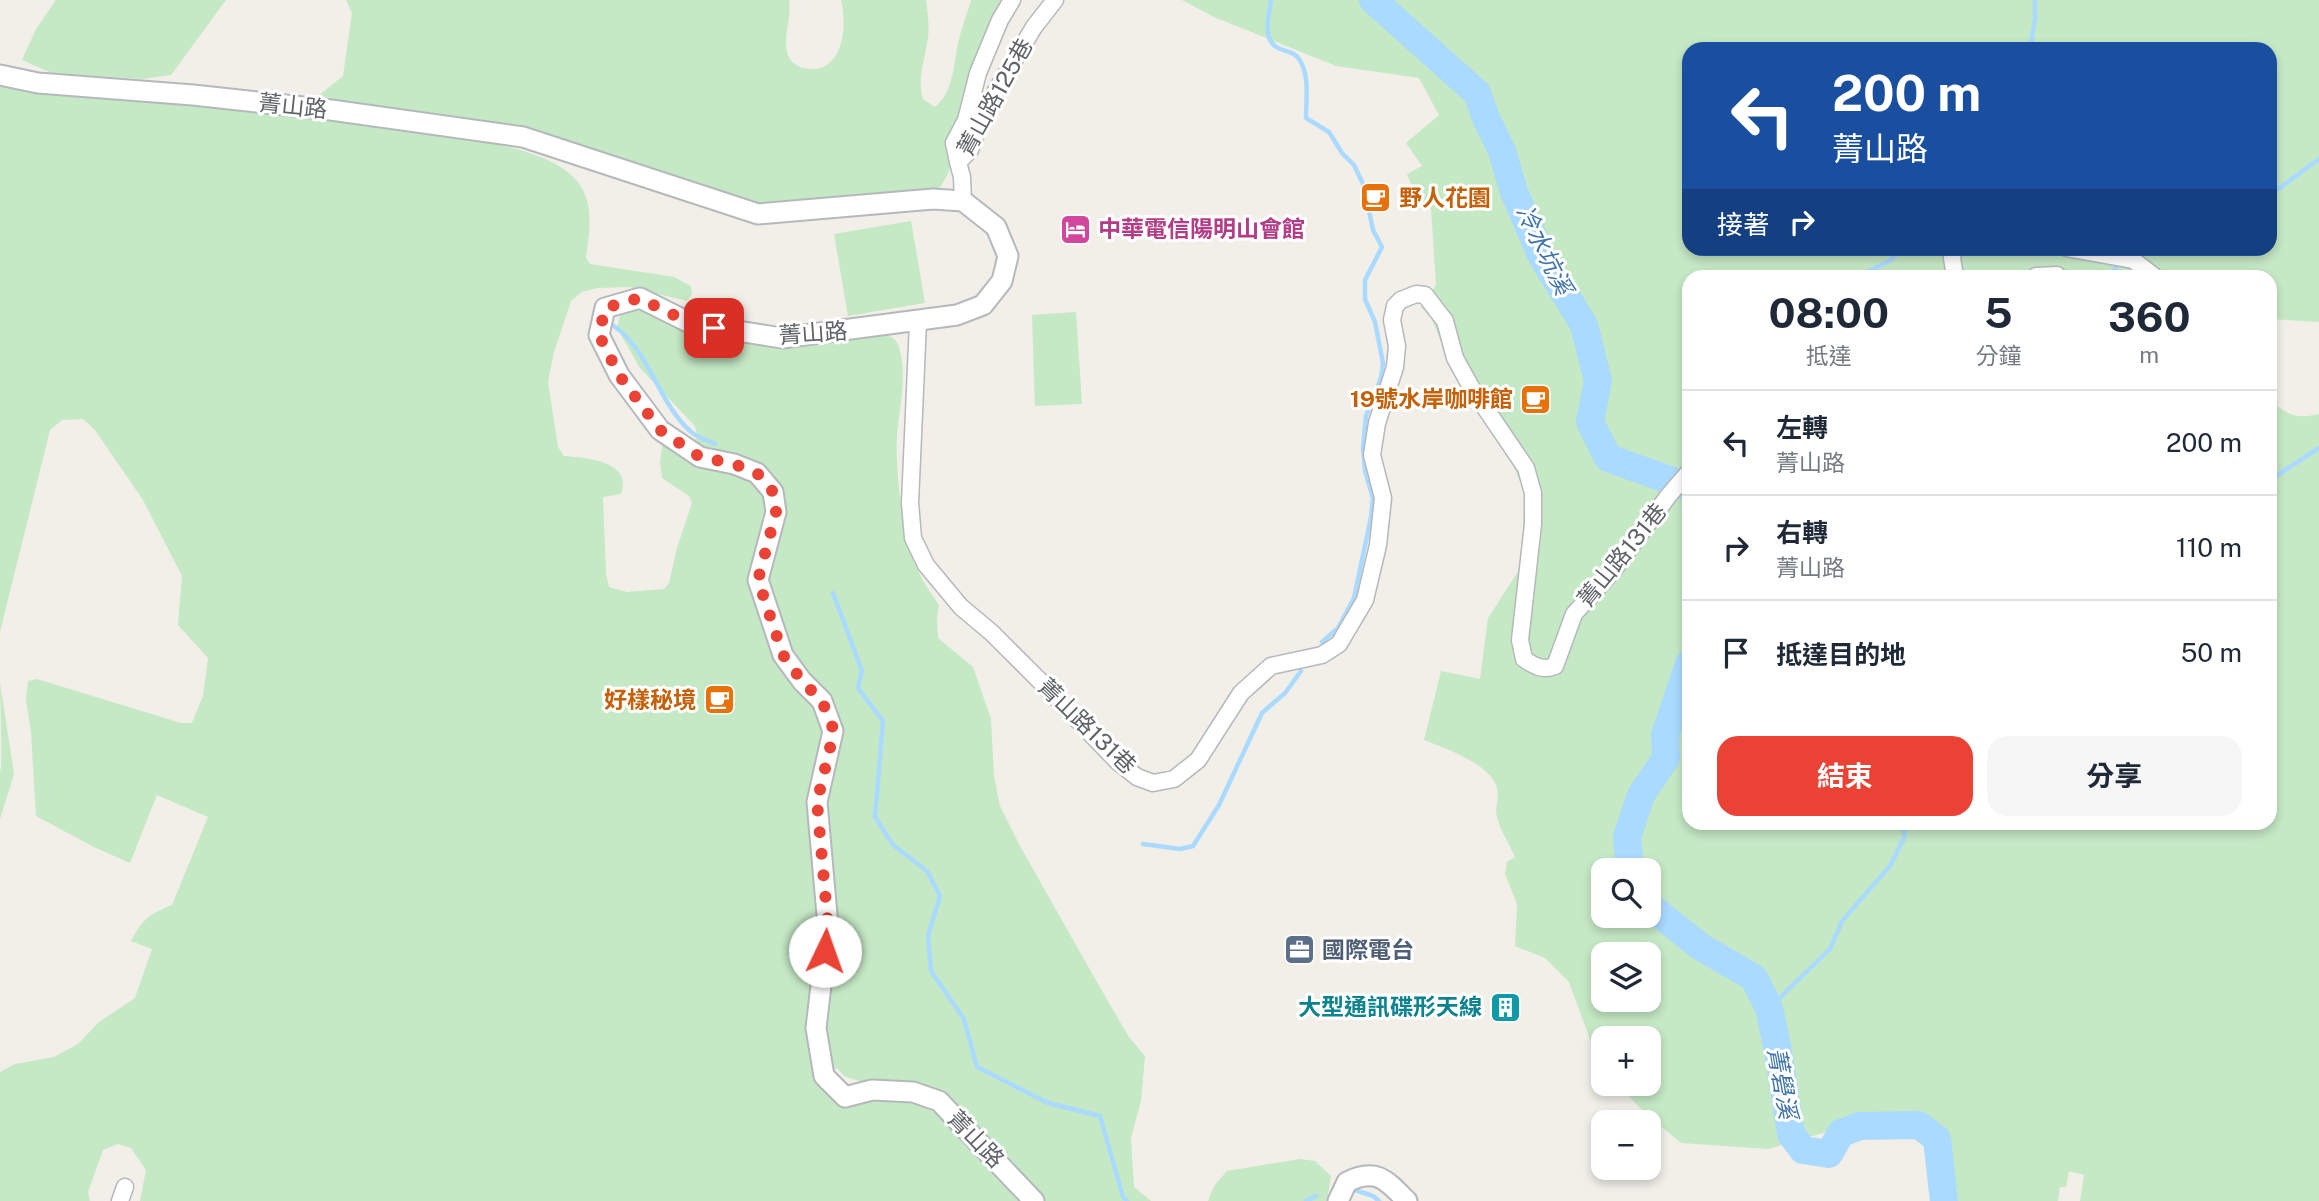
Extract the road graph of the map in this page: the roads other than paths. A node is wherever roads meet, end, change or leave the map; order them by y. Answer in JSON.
{"nodes":[{"id":1,"x":1012,"y":0,"type":"edge"},
{"id":2,"x":1055,"y":0,"type":"edge"},
{"id":3,"x":0,"y":75,"type":"edge"},
{"id":4,"x":958,"y":162,"type":"junction"},
{"id":5,"x":962,"y":201,"type":"junction"},
{"id":6,"x":2111,"y":256,"type":"edge"},
{"id":7,"x":2146,"y":270,"type":"edge"},
{"id":8,"x":918,"y":322,"type":"junction"},
{"id":9,"x":1682,"y":480,"type":"edge"},
{"id":10,"x":1034,"y":1201,"type":"edge"},
{"id":11,"x":1338,"y":1201,"type":"edge"},
{"id":12,"x":1407,"y":1201,"type":"edge"}],
"edges":[{"from":1,"to":4,"type":"street"},
{"from":2,"to":4,"type":"street","name":"菁山路125巷"},
{"from":3,"to":5,"type":"street","name":"菁山路"},
{"from":4,"to":5,"type":"street","name":"菁山路125巷"},
{"from":5,"to":8,"type":"street","name":"菁山路"},
{"from":6,"to":7,"type":"street"},
{"from":8,"to":9,"type":"street","name":"菁山路131巷"},
{"from":8,"to":10,"type":"street","name":"菁山路"},
{"from":11,"to":12,"type":"street"}]}
